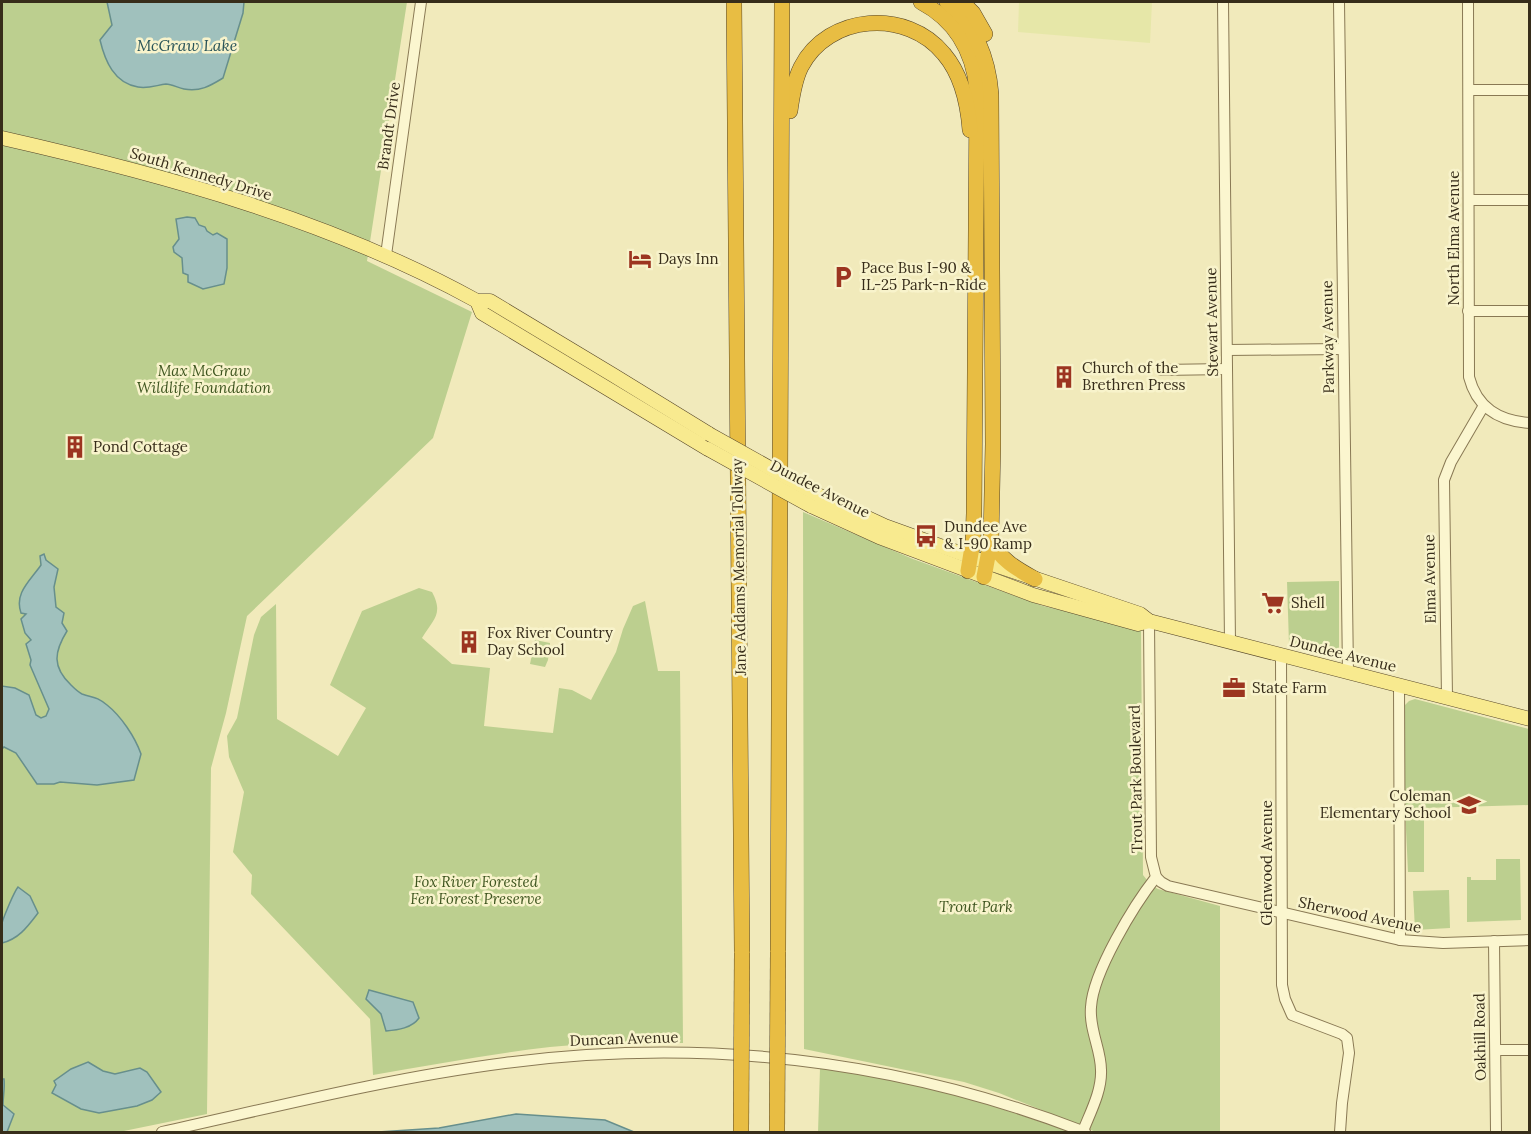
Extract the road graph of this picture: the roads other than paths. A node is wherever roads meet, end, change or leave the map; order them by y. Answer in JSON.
{"nodes":[{"id":1,"x":421,"y":2,"type":"edge"},
{"id":2,"x":733,"y":2,"type":"edge"},
{"id":3,"x":782,"y":2,"type":"edge"},
{"id":4,"x":921,"y":2,"type":"edge"},
{"id":5,"x":947,"y":2,"type":"edge"},
{"id":6,"x":962,"y":2,"type":"edge"},
{"id":7,"x":1223,"y":2,"type":"edge"},
{"id":8,"x":1339,"y":2,"type":"edge"},
{"id":9,"x":1468,"y":2,"type":"edge"},
{"id":10,"x":1469,"y":90,"type":"junction"},
{"id":11,"x":1530,"y":90,"type":"edge"},
{"id":12,"x":2,"y":138,"type":"edge"},
{"id":13,"x":993,"y":148,"type":"junction"},
{"id":14,"x":783,"y":169,"type":"junction"},
{"id":15,"x":1469,"y":200,"type":"junction"},
{"id":16,"x":1530,"y":200,"type":"edge"},
{"id":17,"x":386,"y":255,"type":"junction"},
{"id":18,"x":976,"y":259,"type":"junction"},
{"id":19,"x":477,"y":301,"type":"junction"},
{"id":20,"x":1468,"y":311,"type":"junction"},
{"id":21,"x":1530,"y":311,"type":"edge"},
{"id":22,"x":1343,"y":349,"type":"junction"},
{"id":23,"x":1227,"y":350,"type":"junction"},
{"id":24,"x":1227,"y":369,"type":"junction"},
{"id":25,"x":1161,"y":370,"type":"dead end"},
{"id":26,"x":1483,"y":406,"type":"junction"},
{"id":27,"x":1530,"y":423,"type":"edge"},
{"id":28,"x":815,"y":501,"type":"junction"},
{"id":29,"x":991,"y":540,"type":"junction"},
{"id":30,"x":969,"y":564,"type":"junction"},
{"id":31,"x":986,"y":570,"type":"junction"},
{"id":32,"x":1035,"y":579,"type":"junction"},
{"id":33,"x":1149,"y":621,"type":"junction"},
{"id":34,"x":1230,"y":642,"type":"junction"},
{"id":35,"x":1281,"y":655,"type":"junction"},
{"id":36,"x":1348,"y":672,"type":"junction"},
{"id":37,"x":1399,"y":685,"type":"junction"},
{"id":38,"x":1447,"y":698,"type":"junction"},
{"id":39,"x":1530,"y":719,"type":"edge"},
{"id":40,"x":1156,"y":877,"type":"junction"},
{"id":41,"x":1283,"y":914,"type":"junction"},
{"id":42,"x":1400,"y":940,"type":"junction"},
{"id":43,"x":1530,"y":940,"type":"edge"},
{"id":44,"x":1494,"y":941,"type":"junction"},
{"id":45,"x":1496,"y":1050,"type":"junction"},
{"id":46,"x":1530,"y":1050,"type":"edge"},
{"id":47,"x":162,"y":1132,"type":"edge"},
{"id":48,"x":741,"y":1132,"type":"edge"},
{"id":49,"x":777,"y":1132,"type":"edge"},
{"id":50,"x":1084,"y":1132,"type":"edge"},
{"id":51,"x":1340,"y":1132,"type":"edge"},
{"id":52,"x":1496,"y":1132,"type":"edge"}],
"edges":[{"from":1,"to":17,"type":"street","name":"Brandt Drive"},
{"from":2,"to":48,"type":"highway","name":"Jane Addams Memorial Tollway","bridge":true},
{"from":3,"to":14,"type":"highway"},
{"from":4,"to":18,"type":"highway"},
{"from":5,"to":13,"type":"highway"},
{"from":6,"to":13,"type":"highway"},
{"from":7,"to":23,"type":"street","name":"Stewart Avenue"},
{"from":8,"to":22,"type":"street","name":"Parkway Avenue"},
{"from":9,"to":10,"type":"street","name":"North Elma Avenue"},
{"from":10,"to":11,"type":"street"},
{"from":10,"to":15,"type":"street","name":"North Elma Avenue"},
{"from":12,"to":17,"type":"main road","name":"South Kennedy Drive"},
{"from":13,"to":29,"type":"highway"},
{"from":14,"to":18,"type":"highway"},
{"from":14,"to":49,"type":"highway","bridge":true},
{"from":15,"to":16,"type":"street"},
{"from":15,"to":20,"type":"street","name":"North Elma Avenue"},
{"from":17,"to":19,"type":"main road","name":"Dundee Avenue"},
{"from":18,"to":30,"type":"highway"},
{"from":19,"to":28,"type":"main road","name":"Dundee Avenue","bridge":true},
{"from":19,"to":28,"type":"main road","name":"Dundee Avenue","bridge":true},
{"from":20,"to":21,"type":"street"},
{"from":20,"to":26,"type":"street","name":"North Elma Avenue"},
{"from":22,"to":23,"type":"street"},
{"from":22,"to":36,"type":"street","name":"Parkway Avenue"},
{"from":23,"to":24,"type":"street","name":"Stewart Avenue"},
{"from":24,"to":25,"type":"street"},
{"from":24,"to":34,"type":"street","name":"Stewart Avenue"},
{"from":26,"to":27,"type":"street"},
{"from":26,"to":38,"type":"street","name":"Elma Avenue"},
{"from":28,"to":30,"type":"main road","name":"Dundee Avenue"},
{"from":29,"to":31,"type":"highway"},
{"from":29,"to":32,"type":"highway"},
{"from":30,"to":31,"type":"main road","name":"Dundee Avenue"},
{"from":31,"to":32,"type":"main road","name":"Dundee Avenue"},
{"from":31,"to":33,"type":"main road","name":"Dundee Avenue"},
{"from":32,"to":33,"type":"main road","name":"Dundee Avenue"},
{"from":33,"to":34,"type":"main road","name":"Dundee Avenue"},
{"from":33,"to":40,"type":"street","name":"Trout Park Boulevard"},
{"from":34,"to":35,"type":"main road","name":"Dundee Avenue"},
{"from":35,"to":36,"type":"main road","name":"Dundee Avenue"},
{"from":35,"to":41,"type":"street","name":"Glenwood Avenue"},
{"from":36,"to":37,"type":"main road","name":"Dundee Avenue"},
{"from":37,"to":38,"type":"main road","name":"Dundee Avenue"},
{"from":37,"to":42,"type":"street"},
{"from":38,"to":39,"type":"main road","name":"Dundee Avenue"},
{"from":40,"to":41,"type":"street","name":"Sherwood Avenue"},
{"from":40,"to":50,"type":"street"},
{"from":41,"to":42,"type":"street","name":"Sherwood Avenue"},
{"from":41,"to":51,"type":"street","name":"Glenwood Avenue"},
{"from":42,"to":44,"type":"street","name":"Sherwood Avenue"},
{"from":43,"to":44,"type":"street","name":"Sherwood Avenue"},
{"from":44,"to":45,"type":"street","name":"Oakhill Road"},
{"from":45,"to":46,"type":"street"},
{"from":45,"to":52,"type":"street","name":"Oakhill Road"},
{"from":47,"to":50,"type":"street","name":"Duncan Avenue"}]}
